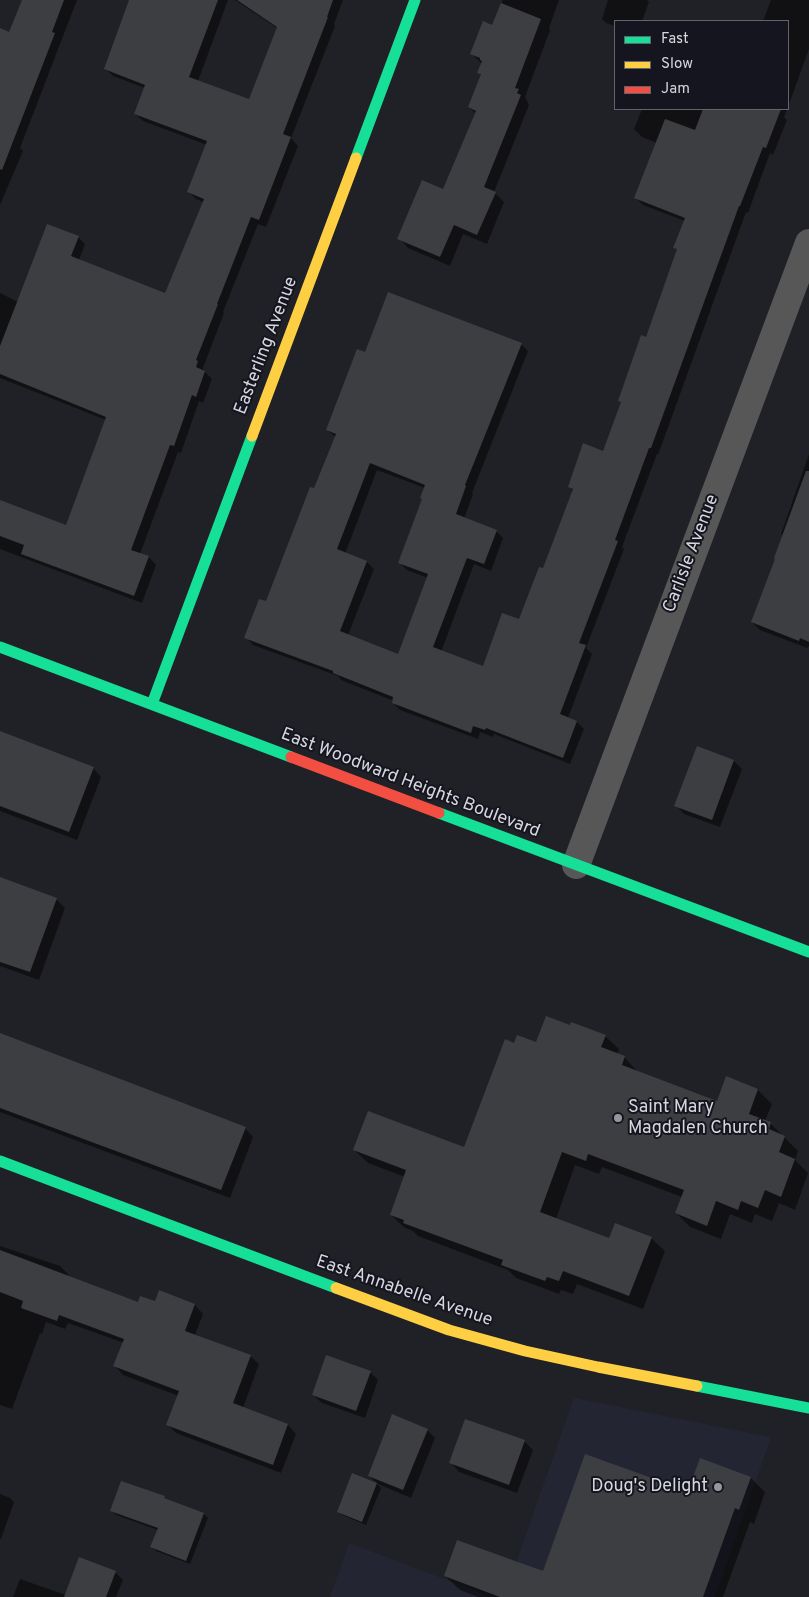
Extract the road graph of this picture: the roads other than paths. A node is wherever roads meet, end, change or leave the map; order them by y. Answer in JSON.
{"nodes":[{"id":1,"x":416,"y":0,"type":"edge"},
{"id":2,"x":809,"y":243,"type":"edge"},
{"id":3,"x":0,"y":647,"type":"edge"},
{"id":4,"x":152,"y":704,"type":"junction"},
{"id":5,"x":576,"y":865,"type":"junction"},
{"id":6,"x":809,"y":952,"type":"edge"},
{"id":7,"x":0,"y":1161,"type":"edge"},
{"id":8,"x":809,"y":1408,"type":"edge"}],
"edges":[{"from":1,"to":4,"type":"street","name":"Easterling Avenue"},
{"from":2,"to":5,"type":"street","name":"Carlisle Avenue"},
{"from":3,"to":4,"type":"street","name":"East Woodward Heights Boulevard"},
{"from":4,"to":5,"type":"street","name":"East Woodward Heights Boulevard"},
{"from":5,"to":6,"type":"street","name":"East Woodward Heights Boulevard"},
{"from":7,"to":8,"type":"street","name":"East Annabelle Avenue"}]}
